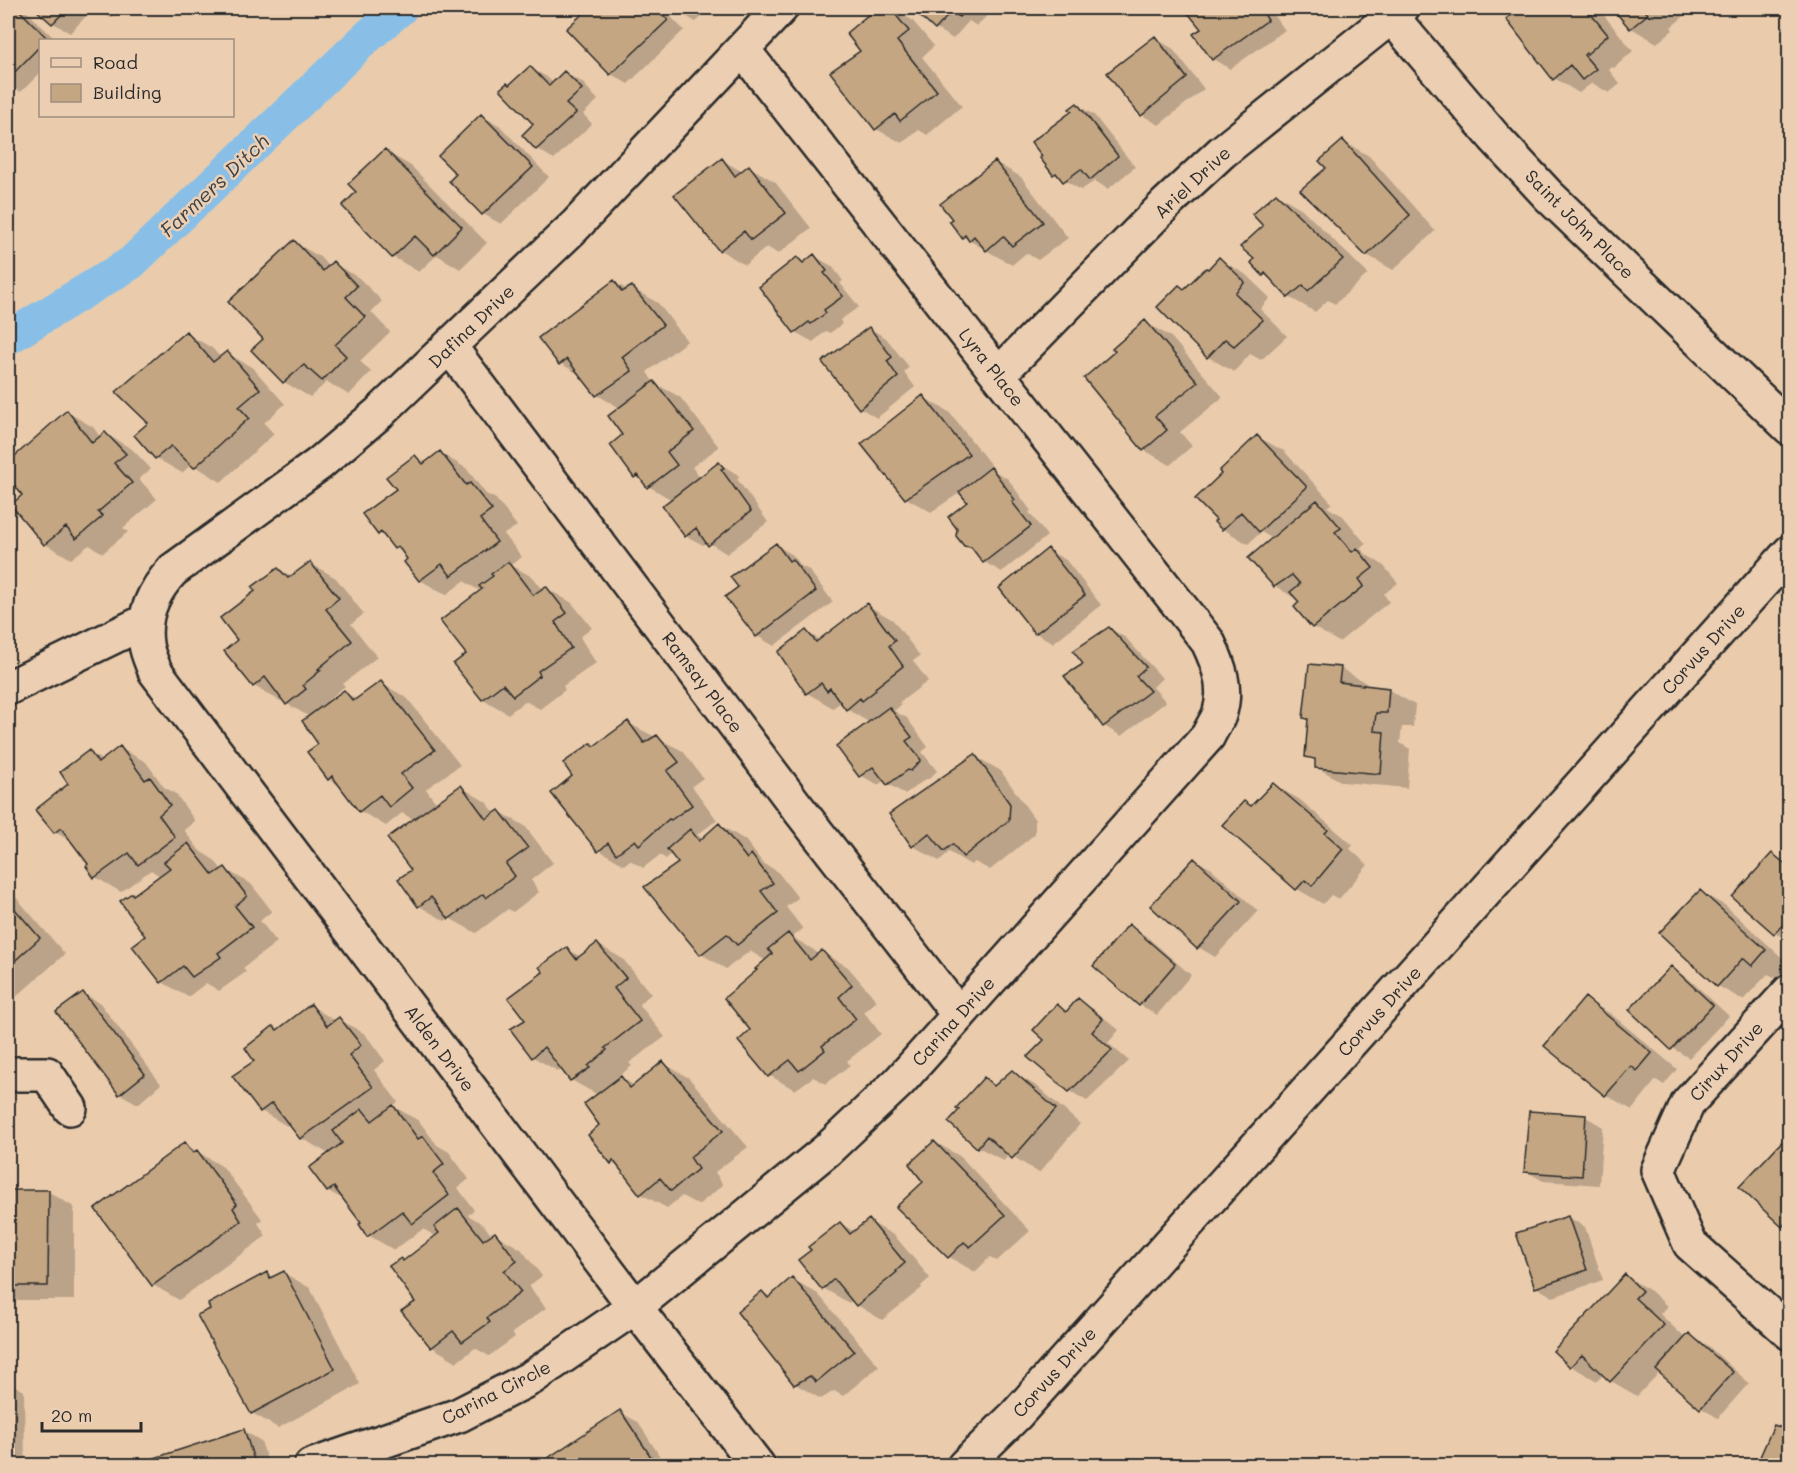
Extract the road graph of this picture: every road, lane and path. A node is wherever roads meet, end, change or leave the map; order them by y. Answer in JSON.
{"nodes":[{"id":1,"x":781,"y":8,"type":"edge"},
{"id":2,"x":1392,"y":11,"type":"edge"},
{"id":3,"x":743,"y":50,"type":"junction"},
{"id":4,"x":450,"y":347,"type":"junction"},
{"id":5,"x":998,"y":375,"type":"junction"},
{"id":6,"x":1790,"y":428,"type":"edge"},
{"id":7,"x":1790,"y":552,"type":"edge"},
{"id":8,"x":146,"y":621,"type":"junction"},
{"id":9,"x":8,"y":688,"type":"edge"},
{"id":10,"x":1223,"y":692,"type":"joint"},
{"id":11,"x":1790,"y":991,"type":"edge"},
{"id":12,"x":959,"y":1015,"type":"junction"},
{"id":13,"x":8,"y":1074,"type":"edge"},
{"id":14,"x":70,"y":1108,"type":"dead end"},
{"id":15,"x":635,"y":1307,"type":"junction"},
{"id":16,"x":1790,"y":1333,"type":"edge"},
{"id":17,"x":311,"y":1466,"type":"edge"},
{"id":18,"x":758,"y":1466,"type":"edge"},
{"id":19,"x":964,"y":1466,"type":"edge"}],
"edges":[{"from":1,"to":3,"type":"street","name":"Dafina Drive"},
{"from":2,"to":5,"type":"street","name":"Ariel Drive"},
{"from":2,"to":6,"type":"street","name":"Saint John Place"},
{"from":3,"to":4,"type":"street","name":"Dafina Drive"},
{"from":3,"to":5,"type":"street","name":"Lyra Place"},
{"from":4,"to":8,"type":"street","name":"Dafina Drive"},
{"from":4,"to":12,"type":"street","name":"Ramsay Place"},
{"from":5,"to":10,"type":"street","name":"Lyra Place"},
{"from":7,"to":19,"type":"street","name":"Corvus Drive"},
{"from":8,"to":9,"type":"street"},
{"from":8,"to":15,"type":"street","name":"Alden Drive"},
{"from":10,"to":12,"type":"street","name":"Carina Drive"},
{"from":11,"to":16,"type":"street","name":"Cirux Drive"},
{"from":12,"to":15,"type":"street","name":"Carina Drive"},
{"from":13,"to":14,"type":"street"},
{"from":15,"to":17,"type":"street","name":"Carina Circle"},
{"from":15,"to":18,"type":"street","name":"Alden Drive"}]}
